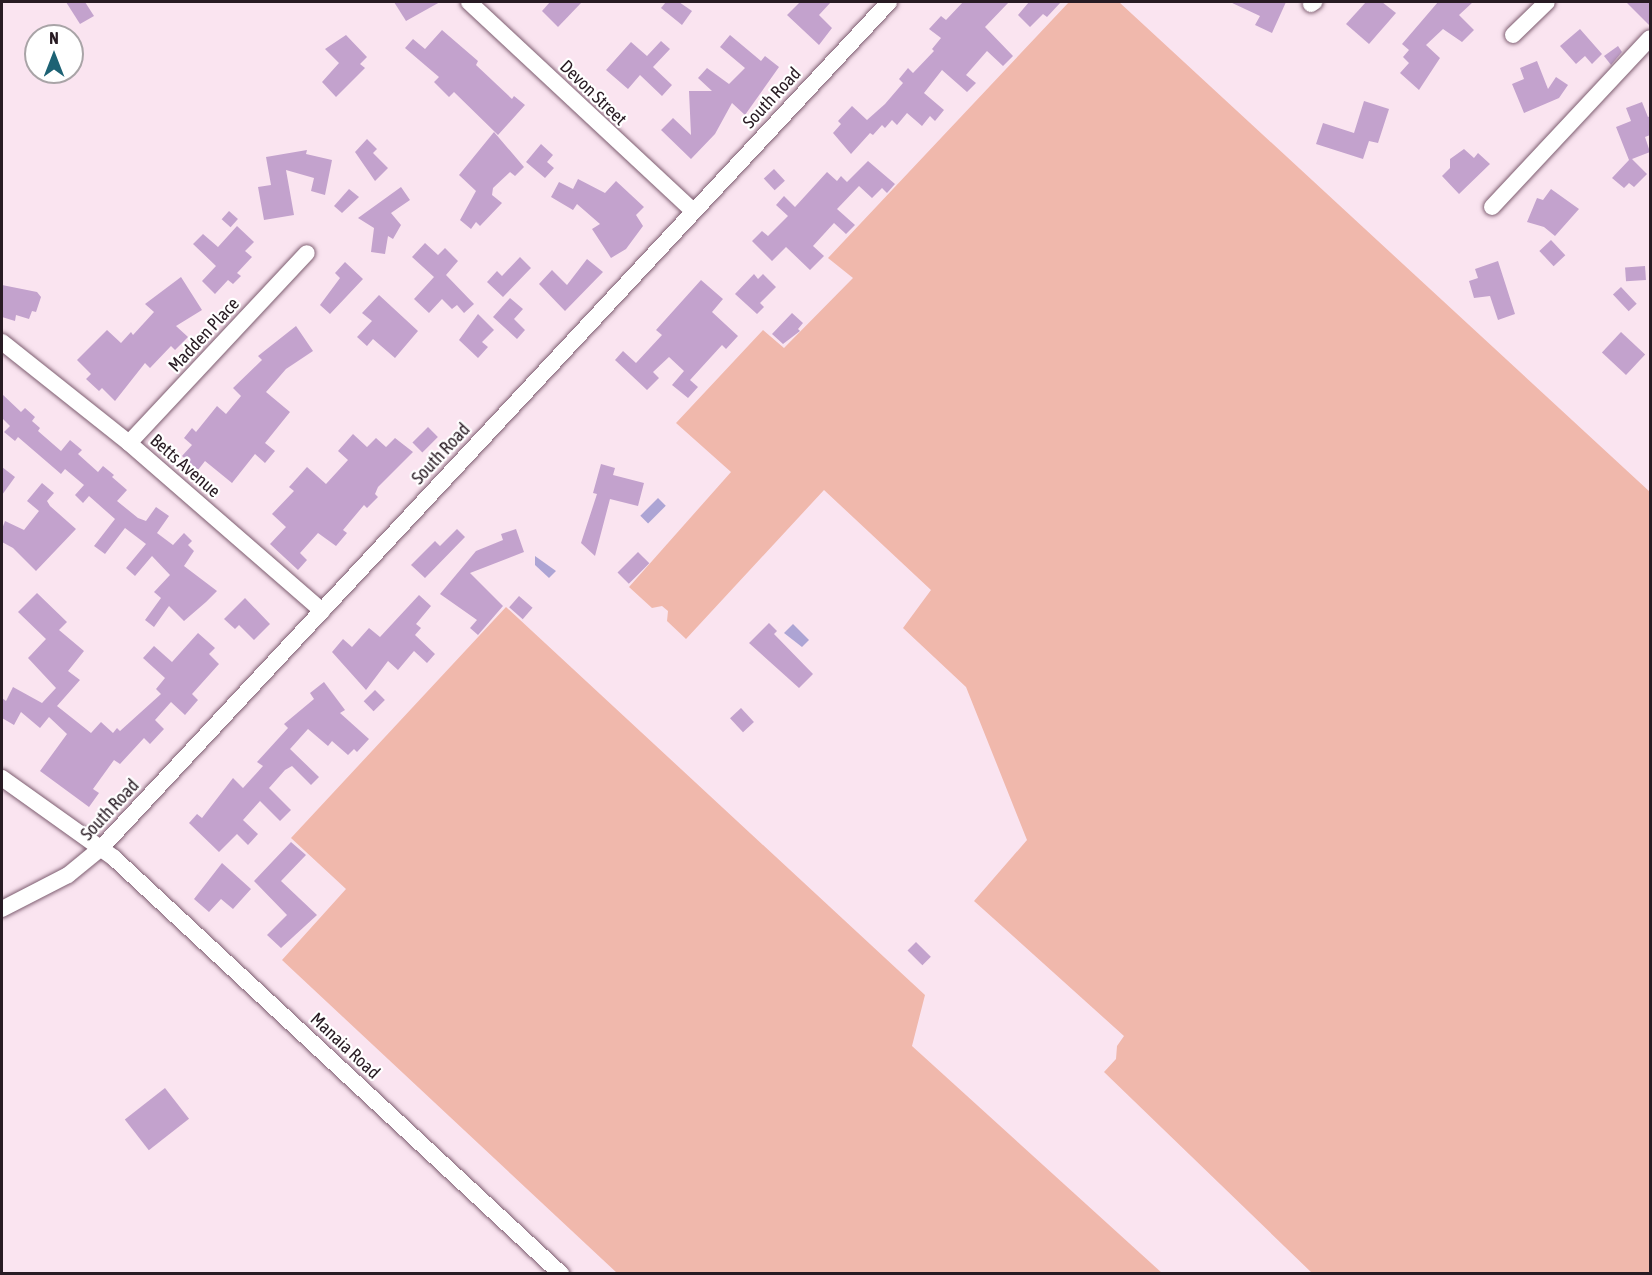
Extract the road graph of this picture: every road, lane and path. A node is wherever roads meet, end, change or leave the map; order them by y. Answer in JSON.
{"nodes":[{"id":1,"x":469,"y":2,"type":"edge"},
{"id":2,"x":1546,"y":2,"type":"edge"},
{"id":3,"x":884,"y":3,"type":"edge"},
{"id":4,"x":1513,"y":35,"type":"dead end"},
{"id":5,"x":1650,"y":38,"type":"edge"},
{"id":6,"x":1491,"y":207,"type":"dead end"},
{"id":7,"x":693,"y":211,"type":"junction"},
{"id":8,"x":307,"y":254,"type":"dead end"},
{"id":9,"x":2,"y":342,"type":"edge"},
{"id":10,"x":129,"y":443,"type":"junction"},
{"id":11,"x":322,"y":611,"type":"junction"},
{"id":12,"x":2,"y":778,"type":"edge"},
{"id":13,"x":100,"y":848,"type":"junction"},
{"id":14,"x":2,"y":909,"type":"edge"},
{"id":15,"x":561,"y":1274,"type":"edge"}],
"edges":[{"from":1,"to":7,"type":"street","name":"Devon Street"},
{"from":2,"to":4,"type":"street"},
{"from":3,"to":7,"type":"street","name":"South Road"},
{"from":5,"to":6,"type":"street"},
{"from":7,"to":11,"type":"street","name":"South Road"},
{"from":8,"to":10,"type":"street","name":"Madden Place"},
{"from":9,"to":10,"type":"street","name":"Betts Avenue"},
{"from":10,"to":11,"type":"street","name":"Betts Avenue"},
{"from":11,"to":13,"type":"street","name":"South Road"},
{"from":12,"to":13,"type":"street","name":"Manaia Road"},
{"from":13,"to":14,"type":"street","name":"South Road"},
{"from":13,"to":15,"type":"street","name":"Manaia Road"}]}
